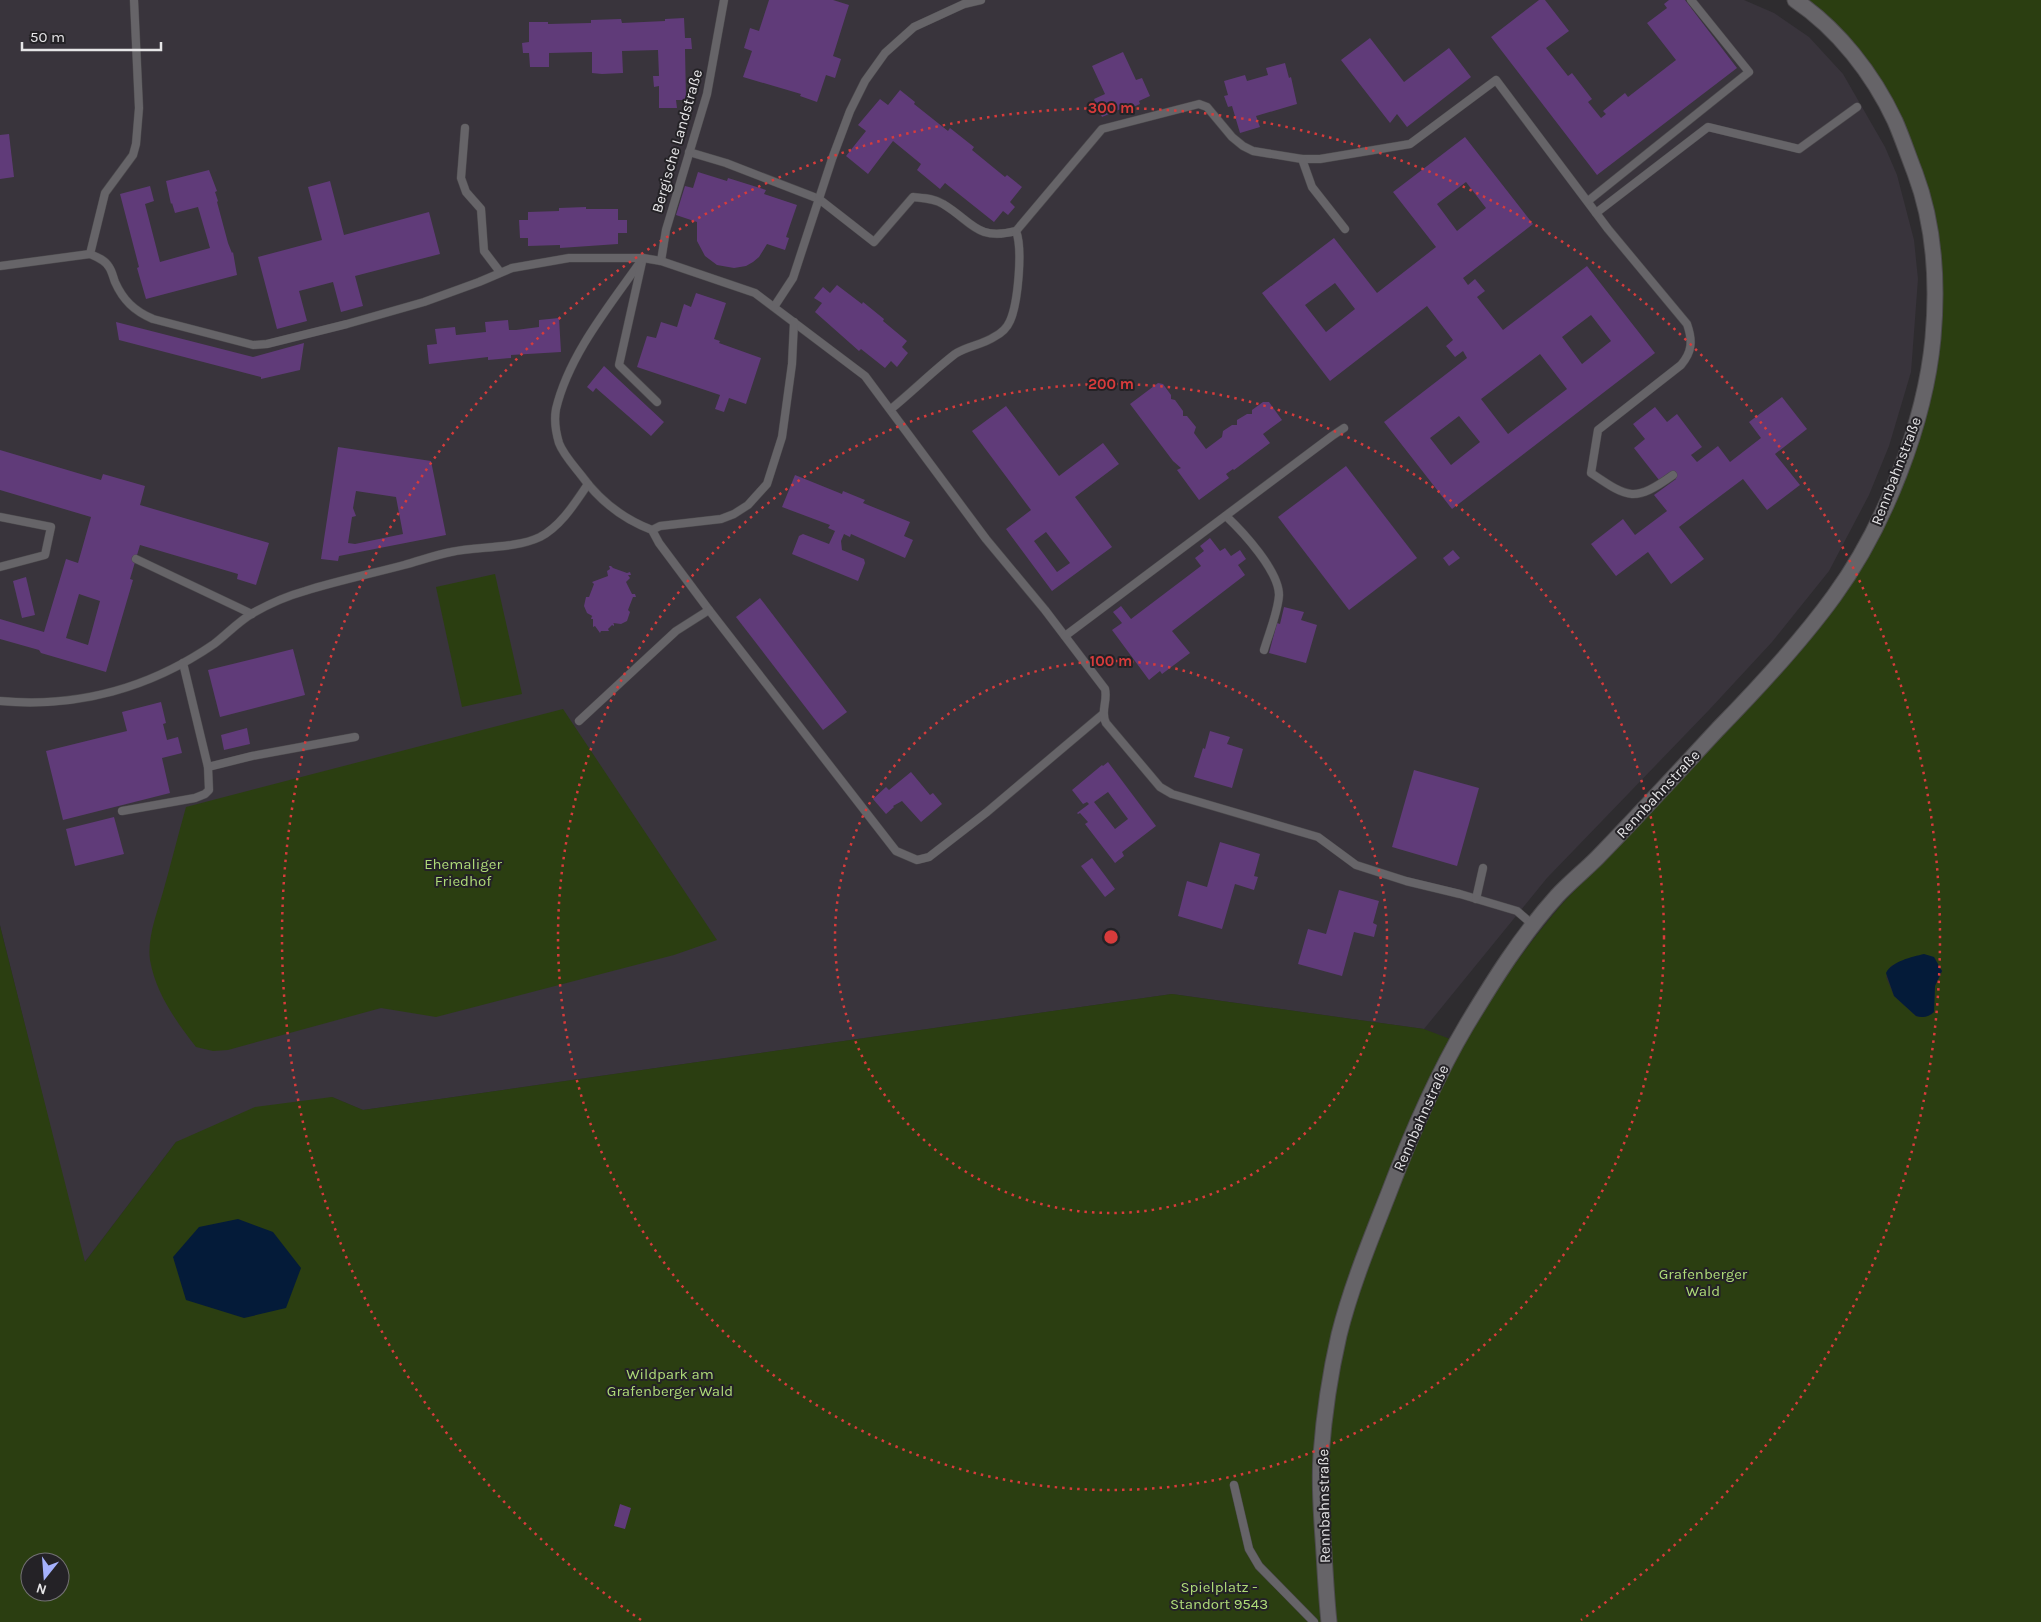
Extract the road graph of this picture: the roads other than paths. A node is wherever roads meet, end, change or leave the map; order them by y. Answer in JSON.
{"nodes":[{"id":1,"x":134,"y":0,"type":"edge"},
{"id":2,"x":724,"y":0,"type":"edge"},
{"id":3,"x":981,"y":0,"type":"edge"},
{"id":4,"x":1691,"y":0,"type":"edge"},
{"id":5,"x":1795,"y":0,"type":"edge"},
{"id":6,"x":1857,"y":107,"type":"dead end"},
{"id":7,"x":465,"y":128,"type":"dead end"},
{"id":8,"x":689,"y":152,"type":"junction"},
{"id":9,"x":1302,"y":159,"type":"junction"},
{"id":10,"x":819,"y":199,"type":"junction"},
{"id":11,"x":1588,"y":201,"type":"junction"},
{"id":12,"x":1596,"y":213,"type":"junction"},
{"id":13,"x":1345,"y":229,"type":"dead end"},
{"id":14,"x":1016,"y":231,"type":"junction"},
{"id":15,"x":90,"y":254,"type":"junction"},
{"id":16,"x":643,"y":258,"type":"junction"},
{"id":17,"x":661,"y":261,"type":"junction"},
{"id":18,"x":0,"y":266,"type":"edge"},
{"id":19,"x":500,"y":272,"type":"junction"},
{"id":20,"x":774,"y":307,"type":"junction"},
{"id":21,"x":794,"y":322,"type":"junction"},
{"id":22,"x":657,"y":402,"type":"dead end"},
{"id":23,"x":891,"y":409,"type":"junction"},
{"id":24,"x":1344,"y":428,"type":"dead end"},
{"id":25,"x":1673,"y":475,"type":"dead end"},
{"id":26,"x":588,"y":484,"type":"junction"},
{"id":27,"x":0,"y":516,"type":"edge"},
{"id":28,"x":1226,"y":516,"type":"junction"},
{"id":29,"x":652,"y":530,"type":"junction"},
{"id":30,"x":136,"y":560,"type":"dead end"},
{"id":31,"x":0,"y":567,"type":"edge"},
{"id":32,"x":709,"y":610,"type":"junction"},
{"id":33,"x":252,"y":614,"type":"junction"},
{"id":34,"x":1065,"y":636,"type":"junction"},
{"id":35,"x":1264,"y":650,"type":"dead end"},
{"id":36,"x":183,"y":663,"type":"junction"},
{"id":37,"x":0,"y":701,"type":"edge"},
{"id":38,"x":1103,"y":714,"type":"junction"},
{"id":39,"x":579,"y":722,"type":"dead end"},
{"id":40,"x":354,"y":737,"type":"dead end"},
{"id":41,"x":208,"y":767,"type":"junction"},
{"id":42,"x":122,"y":811,"type":"dead end"},
{"id":43,"x":1483,"y":868,"type":"dead end"},
{"id":44,"x":1476,"y":899,"type":"junction"},
{"id":45,"x":1533,"y":925,"type":"junction"},
{"id":46,"x":1234,"y":1485,"type":"dead end"},
{"id":47,"x":1314,"y":1622,"type":"edge"},
{"id":48,"x":1329,"y":1622,"type":"edge"}],
"edges":[{"from":1,"to":15,"type":"lane"},
{"from":2,"to":8,"type":"lane","name":"Bergische Landstraße"},
{"from":3,"to":10,"type":"lane"},
{"from":4,"to":11,"type":"lane"},
{"from":5,"to":45,"type":"street","name":"Rennbahnstraße"},
{"from":6,"to":12,"type":"lane"},
{"from":7,"to":19,"type":"lane"},
{"from":8,"to":10,"type":"lane"},
{"from":8,"to":17,"type":"lane","name":"Bergische Landstraße"},
{"from":9,"to":11,"type":"lane"},
{"from":9,"to":13,"type":"lane"},
{"from":9,"to":14,"type":"lane"},
{"from":10,"to":14,"type":"lane"},
{"from":10,"to":20,"type":"lane"},
{"from":11,"to":12,"type":"lane"},
{"from":12,"to":25,"type":"lane"},
{"from":14,"to":23,"type":"lane"},
{"from":15,"to":18,"type":"lane"},
{"from":15,"to":19,"type":"lane"},
{"from":16,"to":17,"type":"lane"},
{"from":16,"to":19,"type":"lane"},
{"from":16,"to":22,"type":"lane"},
{"from":16,"to":26,"type":"lane"},
{"from":17,"to":20,"type":"lane"},
{"from":20,"to":21,"type":"lane"},
{"from":21,"to":23,"type":"lane"},
{"from":21,"to":29,"type":"lane"},
{"from":23,"to":34,"type":"lane"},
{"from":24,"to":28,"type":"lane"},
{"from":26,"to":29,"type":"lane"},
{"from":26,"to":33,"type":"lane"},
{"from":27,"to":31,"type":"lane"},
{"from":28,"to":34,"type":"lane"},
{"from":28,"to":35,"type":"lane"},
{"from":29,"to":32,"type":"lane"},
{"from":30,"to":33,"type":"lane"},
{"from":32,"to":38,"type":"lane"},
{"from":32,"to":39,"type":"lane"},
{"from":33,"to":36,"type":"lane"},
{"from":34,"to":38,"type":"lane"},
{"from":36,"to":37,"type":"lane"},
{"from":36,"to":41,"type":"lane"},
{"from":38,"to":44,"type":"lane"},
{"from":40,"to":41,"type":"lane"},
{"from":41,"to":42,"type":"lane"},
{"from":43,"to":44,"type":"lane"},
{"from":44,"to":45,"type":"lane"},
{"from":45,"to":48,"type":"street","name":"Rennbahnstraße"},
{"from":46,"to":47,"type":"lane"}]}
